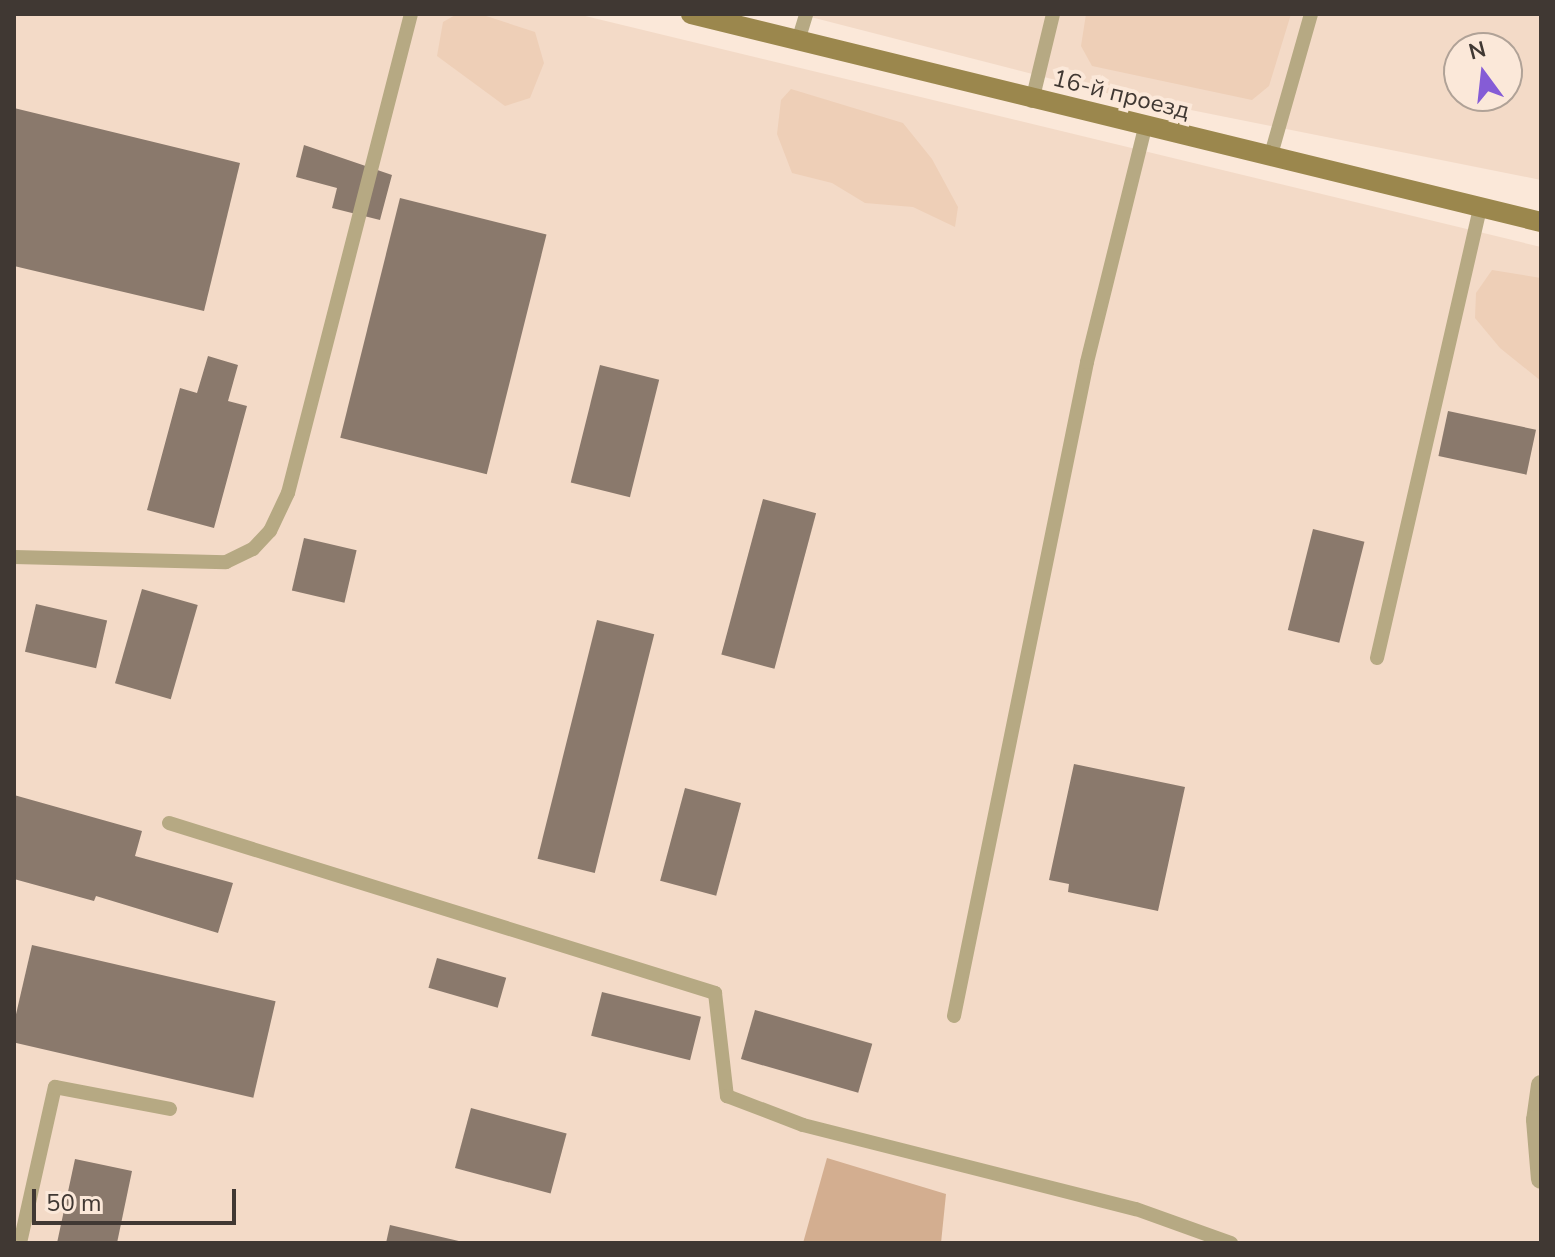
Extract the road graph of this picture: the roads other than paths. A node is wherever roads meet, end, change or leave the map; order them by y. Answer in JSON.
{"nodes":[{"id":1,"x":411,"y":14,"type":"edge"},
{"id":2,"x":691,"y":14,"type":"edge"},
{"id":3,"x":806,"y":14,"type":"edge"},
{"id":4,"x":1053,"y":14,"type":"edge"},
{"id":5,"x":1311,"y":14,"type":"edge"},
{"id":6,"x":798,"y":41,"type":"junction"},
{"id":7,"x":1032,"y":101,"type":"junction"},
{"id":8,"x":1145,"y":128,"type":"junction"},
{"id":9,"x":1270,"y":158,"type":"junction"},
{"id":10,"x":1480,"y":208,"type":"junction"},
{"id":11,"x":1541,"y":222,"type":"edge"},
{"id":12,"x":14,"y":557,"type":"edge"},
{"id":13,"x":1377,"y":658,"type":"dead end"},
{"id":14,"x":169,"y":823,"type":"dead end"},
{"id":15,"x":954,"y":1016,"type":"dead end"},
{"id":16,"x":1541,"y":1085,"type":"edge"},
{"id":17,"x":170,"y":1109,"type":"dead end"},
{"id":18,"x":1541,"y":1179,"type":"edge"},
{"id":19,"x":20,"y":1243,"type":"edge"},
{"id":20,"x":1231,"y":1243,"type":"edge"}],
"edges":[{"from":1,"to":12,"type":"lane"},
{"from":2,"to":6,"type":"street","name":"16-й проезд"},
{"from":3,"to":6,"type":"lane"},
{"from":4,"to":7,"type":"lane"},
{"from":5,"to":9,"type":"lane"},
{"from":6,"to":7,"type":"street","name":"16-й проезд"},
{"from":7,"to":8,"type":"street","name":"16-й проезд"},
{"from":8,"to":9,"type":"street","name":"16-й проезд"},
{"from":8,"to":15,"type":"lane"},
{"from":9,"to":10,"type":"street","name":"16-й проезд"},
{"from":10,"to":11,"type":"street","name":"16-й проезд"},
{"from":10,"to":13,"type":"lane"},
{"from":14,"to":20,"type":"lane"},
{"from":16,"to":18,"type":"street"},
{"from":17,"to":19,"type":"lane"}]}
